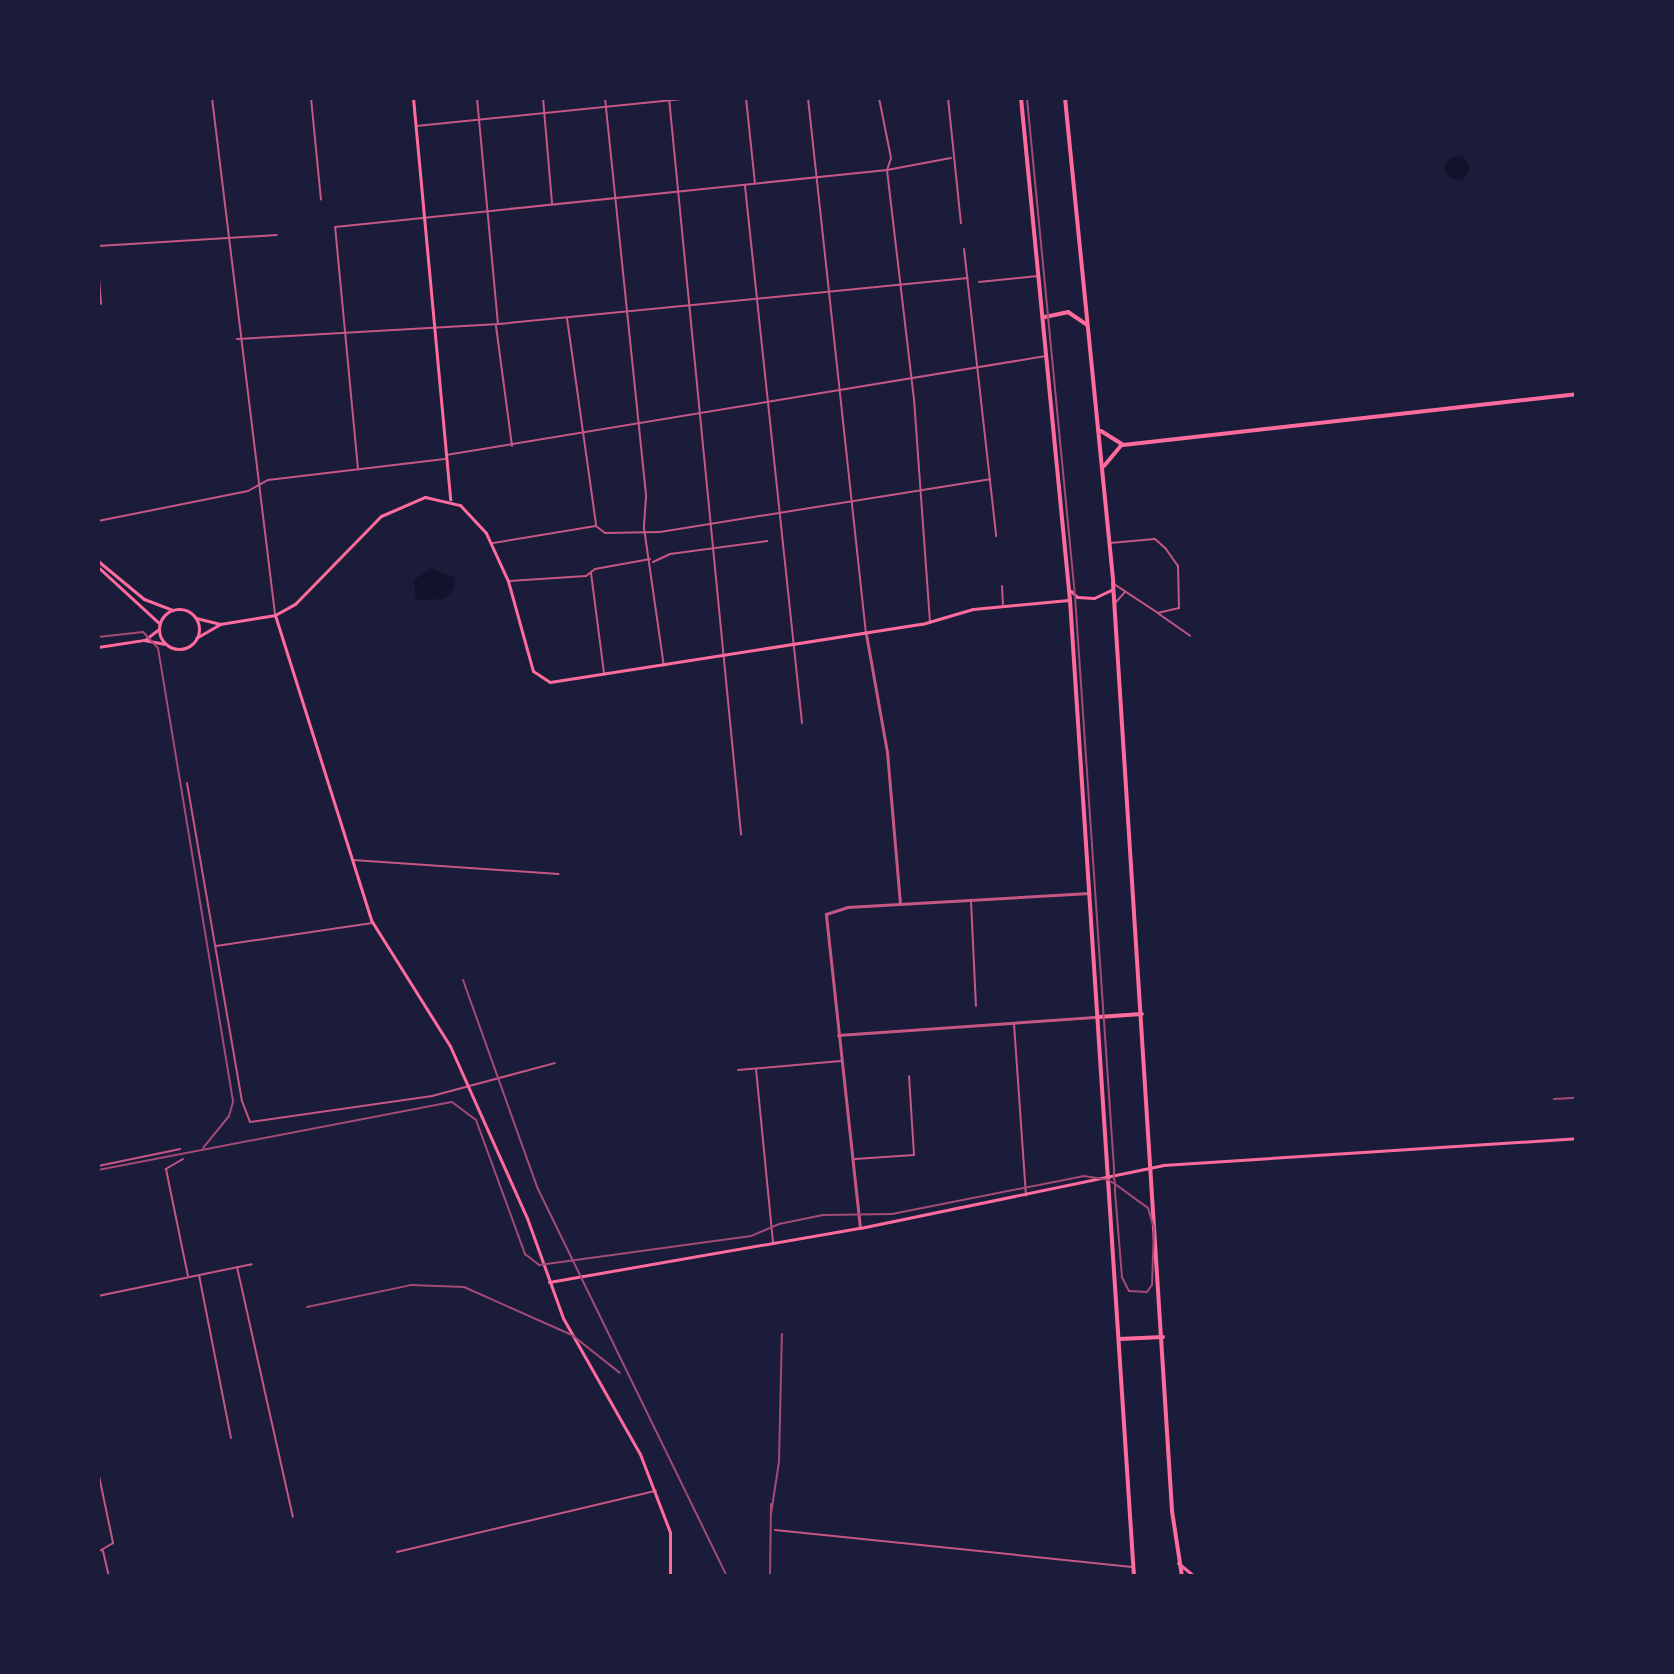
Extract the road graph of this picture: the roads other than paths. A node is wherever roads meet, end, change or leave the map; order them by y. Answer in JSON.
{"nodes":[{"id":1,"x":212,"y":98,"type":"edge"},
{"id":2,"x":311,"y":98,"type":"edge"},
{"id":3,"x":413,"y":98,"type":"edge"},
{"id":4,"x":477,"y":98,"type":"edge"},
{"id":5,"x":543,"y":98,"type":"edge"},
{"id":6,"x":605,"y":98,"type":"edge"},
{"id":7,"x":693,"y":98,"type":"edge"},
{"id":8,"x":746,"y":98,"type":"edge"},
{"id":9,"x":808,"y":98,"type":"edge"},
{"id":10,"x":879,"y":98,"type":"edge"},
{"id":11,"x":948,"y":98,"type":"edge"},
{"id":12,"x":1021,"y":98,"type":"edge"},
{"id":13,"x":1065,"y":98,"type":"edge"},
{"id":14,"x":669,"y":100,"type":"edge"},
{"id":15,"x":606,"y":109,"type":"junction"},
{"id":16,"x":545,"y":114,"type":"junction"},
{"id":17,"x":479,"y":121,"type":"junction"},
{"id":18,"x":416,"y":126,"type":"junction"},
{"id":19,"x":951,"y":158,"type":"junction"},
{"id":20,"x":887,"y":170,"type":"junction"},
{"id":21,"x":818,"y":177,"type":"junction"},
{"id":22,"x":755,"y":184,"type":"junction"},
{"id":23,"x":745,"y":185,"type":"junction"},
{"id":24,"x":678,"y":191,"type":"junction"},
{"id":25,"x":616,"y":199,"type":"junction"},
{"id":26,"x":321,"y":200,"type":"dead end"},
{"id":27,"x":552,"y":205,"type":"junction"},
{"id":28,"x":489,"y":212,"type":"junction"},
{"id":29,"x":424,"y":218,"type":"junction"},
{"id":30,"x":961,"y":223,"type":"dead end"},
{"id":31,"x":277,"y":235,"type":"dead end"},
{"id":32,"x":228,"y":240,"type":"junction"},
{"id":33,"x":98,"y":246,"type":"edge"},
{"id":34,"x":964,"y":249,"type":"dead end"},
{"id":35,"x":98,"y":268,"type":"edge"},
{"id":36,"x":1040,"y":276,"type":"junction"},
{"id":37,"x":968,"y":278,"type":"junction"},
{"id":38,"x":979,"y":282,"type":"dead end"},
{"id":39,"x":901,"y":284,"type":"junction"},
{"id":40,"x":829,"y":292,"type":"junction"},
{"id":41,"x":757,"y":299,"type":"junction"},
{"id":42,"x":101,"y":304,"type":"dead end"},
{"id":43,"x":689,"y":307,"type":"junction"},
{"id":44,"x":626,"y":313,"type":"junction"},
{"id":45,"x":567,"y":318,"type":"junction"},
{"id":46,"x":1044,"y":318,"type":"junction"},
{"id":47,"x":498,"y":324,"type":"junction"},
{"id":48,"x":1089,"y":326,"type":"junction"},
{"id":49,"x":435,"y":327,"type":"junction"},
{"id":50,"x":346,"y":332,"type":"junction"},
{"id":51,"x":237,"y":339,"type":"junction"},
{"id":52,"x":1047,"y":355,"type":"junction"},
{"id":53,"x":978,"y":366,"type":"junction"},
{"id":54,"x":909,"y":377,"type":"junction"},
{"id":55,"x":838,"y":388,"type":"junction"},
{"id":56,"x":1576,"y":394,"type":"edge"},
{"id":57,"x":769,"y":401,"type":"junction"},
{"id":58,"x":699,"y":412,"type":"junction"},
{"id":59,"x":636,"y":425,"type":"junction"},
{"id":60,"x":1099,"y":429,"type":"junction"},
{"id":61,"x":580,"y":435,"type":"junction"},
{"id":62,"x":1123,"y":445,"type":"junction"},
{"id":63,"x":512,"y":446,"type":"junction"},
{"id":64,"x":446,"y":457,"type":"junction"},
{"id":65,"x":1103,"y":468,"type":"junction"},
{"id":66,"x":358,"y":469,"type":"junction"},
{"id":67,"x":990,"y":479,"type":"junction"},
{"id":68,"x":258,"y":486,"type":"junction"},
{"id":69,"x":921,"y":488,"type":"junction"},
{"id":70,"x":450,"y":499,"type":"junction"},
{"id":71,"x":850,"y":500,"type":"junction"},
{"id":72,"x":777,"y":514,"type":"junction"},
{"id":73,"x":98,"y":521,"type":"edge"},
{"id":74,"x":713,"y":524,"type":"junction"},
{"id":75,"x":596,"y":526,"type":"junction"},
{"id":76,"x":644,"y":528,"type":"junction"},
{"id":77,"x":996,"y":536,"type":"dead end"},
{"id":78,"x":767,"y":541,"type":"dead end"},
{"id":79,"x":492,"y":543,"type":"junction"},
{"id":80,"x":1110,"y":543,"type":"junction"},
{"id":81,"x":714,"y":549,"type":"junction"},
{"id":82,"x":651,"y":559,"type":"junction"},
{"id":83,"x":98,"y":561,"type":"edge"},
{"id":84,"x":653,"y":563,"type":"junction"},
{"id":85,"x":98,"y":567,"type":"edge"},
{"id":86,"x":591,"y":571,"type":"junction"},
{"id":87,"x":508,"y":581,"type":"junction"},
{"id":88,"x":1002,"y":586,"type":"dead end"},
{"id":89,"x":1114,"y":586,"type":"junction"},
{"id":90,"x":1069,"y":588,"type":"junction"},
{"id":91,"x":1126,"y":592,"type":"junction"},
{"id":92,"x":1070,"y":600,"type":"junction"},
{"id":93,"x":1115,"y":604,"type":"junction"},
{"id":94,"x":1004,"y":605,"type":"junction"},
{"id":95,"x":173,"y":610,"type":"junction"},
{"id":96,"x":1158,"y":613,"type":"junction"},
{"id":97,"x":275,"y":615,"type":"junction"},
{"id":98,"x":195,"y":617,"type":"junction"},
{"id":99,"x":930,"y":622,"type":"junction"},
{"id":100,"x":220,"y":624,"type":"junction"},
{"id":101,"x":159,"y":626,"type":"junction"},
{"id":102,"x":866,"y":634,"type":"junction"},
{"id":103,"x":1190,"y":636,"type":"dead end"},
{"id":104,"x":196,"y":638,"type":"junction"},
{"id":105,"x":144,"y":640,"type":"junction"},
{"id":106,"x":168,"y":645,"type":"junction"},
{"id":107,"x":795,"y":645,"type":"junction"},
{"id":108,"x":98,"y":647,"type":"edge"},
{"id":109,"x":727,"y":656,"type":"junction"},
{"id":110,"x":664,"y":666,"type":"junction"},
{"id":111,"x":605,"y":674,"type":"junction"},
{"id":112,"x":802,"y":723,"type":"dead end"},
{"id":113,"x":187,"y":783,"type":"dead end"},
{"id":114,"x":741,"y":834,"type":"dead end"},
{"id":115,"x":352,"y":860,"type":"junction"},
{"id":116,"x":559,"y":874,"type":"dead end"},
{"id":117,"x":1090,"y":893,"type":"junction"},
{"id":118,"x":971,"y":900,"type":"junction"},
{"id":119,"x":900,"y":904,"type":"junction"},
{"id":120,"x":373,"y":923,"type":"junction"},
{"id":121,"x":215,"y":947,"type":"junction"},
{"id":122,"x":976,"y":1006,"type":"dead end"},
{"id":123,"x":1142,"y":1014,"type":"junction"},
{"id":124,"x":1098,"y":1017,"type":"junction"},
{"id":125,"x":1014,"y":1023,"type":"junction"},
{"id":126,"x":838,"y":1035,"type":"junction"},
{"id":127,"x":841,"y":1061,"type":"junction"},
{"id":128,"x":555,"y":1063,"type":"dead end"},
{"id":129,"x":756,"y":1069,"type":"junction"},
{"id":130,"x":738,"y":1070,"type":"dead end"},
{"id":131,"x":909,"y":1076,"type":"dead end"},
{"id":132,"x":469,"y":1088,"type":"junction"},
{"id":133,"x":1576,"y":1138,"type":"edge"},
{"id":134,"x":180,"y":1149,"type":"dead end"},
{"id":135,"x":183,"y":1159,"type":"dead end"},
{"id":136,"x":852,"y":1159,"type":"junction"},
{"id":137,"x":98,"y":1166,"type":"edge"},
{"id":138,"x":1153,"y":1167,"type":"junction"},
{"id":139,"x":1108,"y":1180,"type":"junction"},
{"id":140,"x":1026,"y":1196,"type":"junction"},
{"id":141,"x":860,"y":1228,"type":"junction"},
{"id":142,"x":773,"y":1243,"type":"junction"},
{"id":143,"x":252,"y":1264,"type":"dead end"},
{"id":144,"x":237,"y":1267,"type":"junction"},
{"id":145,"x":199,"y":1275,"type":"junction"},
{"id":146,"x":188,"y":1277,"type":"junction"},
{"id":147,"x":549,"y":1282,"type":"junction"},
{"id":148,"x":98,"y":1296,"type":"edge"},
{"id":149,"x":1163,"y":1337,"type":"junction"},
{"id":150,"x":1119,"y":1339,"type":"junction"},
{"id":151,"x":231,"y":1438,"type":"dead end"},
{"id":152,"x":98,"y":1471,"type":"edge"},
{"id":153,"x":656,"y":1491,"type":"junction"},
{"id":154,"x":293,"y":1517,"type":"dead end"},
{"id":155,"x":775,"y":1530,"type":"dead end"},
{"id":156,"x":103,"y":1551,"type":"junction"},
{"id":157,"x":98,"y":1552,"type":"edge"},
{"id":158,"x":397,"y":1552,"type":"dead end"},
{"id":159,"x":1178,"y":1563,"type":"junction"},
{"id":160,"x":1133,"y":1567,"type":"junction"},
{"id":161,"x":109,"y":1576,"type":"edge"},
{"id":162,"x":670,"y":1576,"type":"edge"},
{"id":163,"x":1134,"y":1576,"type":"edge"},
{"id":164,"x":1182,"y":1576,"type":"edge"},
{"id":165,"x":1194,"y":1576,"type":"edge"}],
"edges":[{"from":1,"to":32,"type":"street"},
{"from":2,"to":26,"type":"street"},
{"from":3,"to":18,"type":"main road"},
{"from":4,"to":17,"type":"street"},
{"from":5,"to":16,"type":"street"},
{"from":6,"to":15,"type":"street"},
{"from":7,"to":14,"type":"street"},
{"from":8,"to":22,"type":"street"},
{"from":9,"to":21,"type":"street"},
{"from":10,"to":20,"type":"street"},
{"from":11,"to":19,"type":"street"},
{"from":12,"to":36,"type":"main road"},
{"from":13,"to":48,"type":"main road"},
{"from":14,"to":15,"type":"street"},
{"from":14,"to":24,"type":"street"},
{"from":15,"to":16,"type":"street"},
{"from":15,"to":25,"type":"street"},
{"from":16,"to":17,"type":"street"},
{"from":16,"to":27,"type":"street"},
{"from":17,"to":18,"type":"street"},
{"from":17,"to":28,"type":"street"},
{"from":18,"to":29,"type":"main road"},
{"from":19,"to":20,"type":"street"},
{"from":19,"to":30,"type":"street"},
{"from":20,"to":21,"type":"street"},
{"from":20,"to":39,"type":"street"},
{"from":21,"to":22,"type":"street"},
{"from":21,"to":40,"type":"street"},
{"from":22,"to":23,"type":"street"},
{"from":23,"to":24,"type":"street"},
{"from":23,"to":41,"type":"street"},
{"from":24,"to":25,"type":"street"},
{"from":24,"to":43,"type":"street"},
{"from":25,"to":27,"type":"street"},
{"from":25,"to":44,"type":"street"},
{"from":27,"to":28,"type":"street"},
{"from":28,"to":29,"type":"street"},
{"from":28,"to":47,"type":"street"},
{"from":29,"to":49,"type":"main road"},
{"from":29,"to":50,"type":"street"},
{"from":31,"to":32,"type":"street"},
{"from":32,"to":33,"type":"street"},
{"from":32,"to":51,"type":"street"},
{"from":34,"to":37,"type":"street"},
{"from":35,"to":42,"type":"street"},
{"from":36,"to":38,"type":"street"},
{"from":36,"to":46,"type":"main road"},
{"from":37,"to":39,"type":"street"},
{"from":37,"to":53,"type":"street"},
{"from":39,"to":40,"type":"street"},
{"from":39,"to":54,"type":"street"},
{"from":40,"to":41,"type":"street"},
{"from":40,"to":55,"type":"street"},
{"from":41,"to":43,"type":"street"},
{"from":41,"to":57,"type":"street"},
{"from":43,"to":44,"type":"street"},
{"from":43,"to":58,"type":"street"},
{"from":44,"to":45,"type":"street"},
{"from":44,"to":59,"type":"street"},
{"from":45,"to":47,"type":"street"},
{"from":45,"to":61,"type":"street"},
{"from":46,"to":48,"type":"main road"},
{"from":46,"to":52,"type":"main road"},
{"from":47,"to":49,"type":"street"},
{"from":47,"to":63,"type":"street"},
{"from":48,"to":60,"type":"main road"},
{"from":49,"to":50,"type":"street"},
{"from":49,"to":64,"type":"main road"},
{"from":50,"to":51,"type":"street"},
{"from":50,"to":66,"type":"street"},
{"from":51,"to":68,"type":"street"},
{"from":52,"to":53,"type":"street"},
{"from":52,"to":90,"type":"main road"},
{"from":53,"to":54,"type":"street"},
{"from":53,"to":67,"type":"street"},
{"from":54,"to":55,"type":"street"},
{"from":54,"to":69,"type":"street"},
{"from":55,"to":57,"type":"street"},
{"from":55,"to":71,"type":"street"},
{"from":56,"to":62,"type":"main road"},
{"from":57,"to":58,"type":"street"},
{"from":57,"to":72,"type":"street"},
{"from":58,"to":59,"type":"street"},
{"from":58,"to":74,"type":"street"},
{"from":59,"to":61,"type":"street"},
{"from":59,"to":76,"type":"street"},
{"from":60,"to":62,"type":"main road"},
{"from":60,"to":65,"type":"main road"},
{"from":61,"to":63,"type":"street"},
{"from":61,"to":75,"type":"street"},
{"from":62,"to":65,"type":"main road"},
{"from":63,"to":64,"type":"street"},
{"from":64,"to":66,"type":"street"},
{"from":64,"to":70,"type":"main road"},
{"from":65,"to":80,"type":"main road"},
{"from":66,"to":68,"type":"street"},
{"from":67,"to":69,"type":"street"},
{"from":67,"to":77,"type":"street"},
{"from":68,"to":73,"type":"street"},
{"from":68,"to":97,"type":"street"},
{"from":69,"to":71,"type":"street"},
{"from":69,"to":99,"type":"street"},
{"from":70,"to":79,"type":"main road"},
{"from":70,"to":97,"type":"main road"},
{"from":71,"to":72,"type":"street"},
{"from":71,"to":102,"type":"street"},
{"from":72,"to":74,"type":"street"},
{"from":72,"to":107,"type":"street"},
{"from":74,"to":76,"type":"street"},
{"from":74,"to":81,"type":"street"},
{"from":75,"to":76,"type":"street"},
{"from":75,"to":79,"type":"street"},
{"from":76,"to":82,"type":"street"},
{"from":78,"to":81,"type":"street"},
{"from":79,"to":87,"type":"main road"},
{"from":80,"to":89,"type":"main road"},
{"from":80,"to":96,"type":"street"},
{"from":81,"to":84,"type":"street"},
{"from":81,"to":109,"type":"street"},
{"from":82,"to":84,"type":"street"},
{"from":82,"to":86,"type":"street"},
{"from":83,"to":95,"type":"main road"},
{"from":84,"to":110,"type":"street"},
{"from":85,"to":101,"type":"main road"},
{"from":86,"to":87,"type":"street"},
{"from":86,"to":111,"type":"street"},
{"from":87,"to":111,"type":"main road"},
{"from":88,"to":94,"type":"street"},
{"from":89,"to":90,"type":"main road"},
{"from":89,"to":91,"type":"street"},
{"from":89,"to":93,"type":"main road"},
{"from":90,"to":92,"type":"main road"},
{"from":91,"to":93,"type":"street"},
{"from":91,"to":96,"type":"street"},
{"from":92,"to":94,"type":"main road"},
{"from":92,"to":117,"type":"main road"},
{"from":93,"to":123,"type":"main road"},
{"from":94,"to":99,"type":"main road"},
{"from":95,"to":98,"type":"main road"},
{"from":95,"to":101,"type":"main road"},
{"from":96,"to":103,"type":"street"},
{"from":97,"to":100,"type":"main road"},
{"from":97,"to":115,"type":"main road"},
{"from":98,"to":100,"type":"main road"},
{"from":98,"to":104,"type":"main road"},
{"from":99,"to":102,"type":"main road"},
{"from":100,"to":104,"type":"main road"},
{"from":101,"to":105,"type":"main road"},
{"from":101,"to":106,"type":"main road"},
{"from":102,"to":107,"type":"main road"},
{"from":102,"to":119,"type":"street"},
{"from":104,"to":106,"type":"main road"},
{"from":105,"to":106,"type":"main road"},
{"from":105,"to":108,"type":"main road"},
{"from":107,"to":109,"type":"main road"},
{"from":107,"to":112,"type":"street"},
{"from":109,"to":110,"type":"main road"},
{"from":109,"to":114,"type":"street"},
{"from":110,"to":111,"type":"main road"},
{"from":113,"to":121,"type":"street"},
{"from":115,"to":116,"type":"street"},
{"from":115,"to":120,"type":"main road"},
{"from":117,"to":118,"type":"street"},
{"from":117,"to":124,"type":"main road"},
{"from":118,"to":119,"type":"street"},
{"from":118,"to":122,"type":"street"},
{"from":119,"to":126,"type":"street"},
{"from":120,"to":121,"type":"street"},
{"from":120,"to":132,"type":"main road"},
{"from":121,"to":132,"type":"street"},
{"from":123,"to":124,"type":"main road"},
{"from":123,"to":138,"type":"main road"},
{"from":124,"to":125,"type":"street"},
{"from":124,"to":139,"type":"main road"},
{"from":125,"to":126,"type":"street"},
{"from":125,"to":140,"type":"street"},
{"from":126,"to":127,"type":"street"},
{"from":127,"to":129,"type":"street"},
{"from":127,"to":136,"type":"street"},
{"from":128,"to":132,"type":"street"},
{"from":129,"to":130,"type":"street"},
{"from":129,"to":142,"type":"street"},
{"from":131,"to":136,"type":"street"},
{"from":132,"to":147,"type":"main road"},
{"from":133,"to":138,"type":"main road"},
{"from":134,"to":137,"type":"street"},
{"from":135,"to":146,"type":"street"},
{"from":136,"to":141,"type":"street"},
{"from":138,"to":139,"type":"main road"},
{"from":138,"to":149,"type":"main road"},
{"from":139,"to":140,"type":"main road"},
{"from":139,"to":150,"type":"main road"},
{"from":140,"to":141,"type":"main road"},
{"from":141,"to":142,"type":"main road"},
{"from":142,"to":147,"type":"main road"},
{"from":143,"to":144,"type":"street"},
{"from":144,"to":145,"type":"street"},
{"from":144,"to":154,"type":"street"},
{"from":145,"to":146,"type":"street"},
{"from":145,"to":151,"type":"street"},
{"from":146,"to":148,"type":"street"},
{"from":147,"to":153,"type":"main road"},
{"from":149,"to":150,"type":"main road"},
{"from":149,"to":159,"type":"main road"},
{"from":150,"to":160,"type":"main road"},
{"from":152,"to":156,"type":"street"},
{"from":153,"to":158,"type":"street"},
{"from":153,"to":162,"type":"main road"},
{"from":155,"to":160,"type":"street"},
{"from":156,"to":157,"type":"street"},
{"from":156,"to":161,"type":"street"},
{"from":159,"to":164,"type":"main road"},
{"from":159,"to":165,"type":"main road"},
{"from":160,"to":163,"type":"main road"}]}
